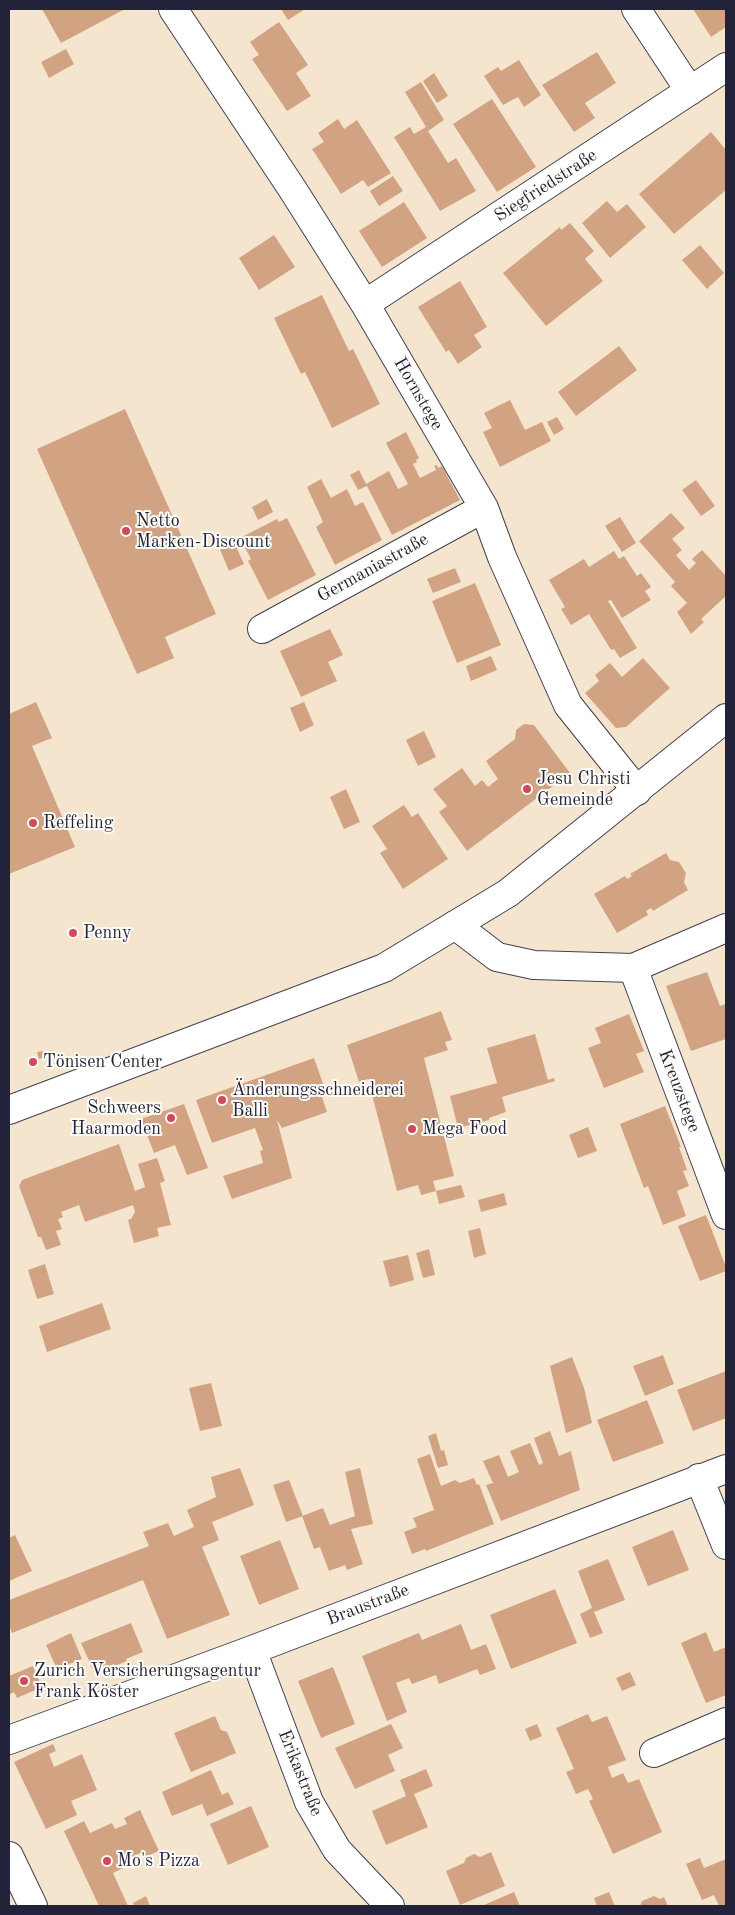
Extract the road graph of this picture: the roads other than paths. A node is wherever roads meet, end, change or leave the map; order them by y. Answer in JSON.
{"nodes":[{"id":1,"x":173,"y":9,"type":"edge"},
{"id":2,"x":636,"y":9,"type":"edge"},
{"id":3,"x":726,"y":67,"type":"edge"},
{"id":4,"x":690,"y":91,"type":"junction"},
{"id":5,"x":365,"y":304,"type":"junction"},
{"id":6,"x":484,"y":508,"type":"junction"},
{"id":7,"x":262,"y":629,"type":"dead end"},
{"id":8,"x":726,"y":718,"type":"edge"},
{"id":9,"x":638,"y":791,"type":"junction"},
{"id":10,"x":455,"y":925,"type":"junction"},
{"id":11,"x":726,"y":928,"type":"edge"},
{"id":12,"x":633,"y":968,"type":"junction"},
{"id":13,"x":9,"y":1110,"type":"edge"},
{"id":14,"x":726,"y":1215,"type":"edge"},
{"id":15,"x":726,"y":1469,"type":"edge"},
{"id":16,"x":699,"y":1478,"type":"junction"},
{"id":17,"x":726,"y":1545,"type":"edge"},
{"id":18,"x":252,"y":1650,"type":"junction"},
{"id":19,"x":726,"y":1722,"type":"edge"},
{"id":20,"x":9,"y":1740,"type":"edge"},
{"id":21,"x":654,"y":1753,"type":"dead end"},
{"id":22,"x":9,"y":1856,"type":"edge"},
{"id":23,"x":33,"y":1906,"type":"edge"},
{"id":24,"x":390,"y":1906,"type":"edge"}],
"edges":[{"from":1,"to":5,"type":"street","name":"Hornstege"},
{"from":2,"to":4,"type":"street"},
{"from":3,"to":4,"type":"street","name":"Siegfriedstraße"},
{"from":4,"to":5,"type":"street","name":"Siegfriedstraße"},
{"from":5,"to":6,"type":"street","name":"Hornstege"},
{"from":6,"to":7,"type":"street","name":"Germaniastraße"},
{"from":6,"to":9,"type":"street","name":"Hornstege"},
{"from":8,"to":9,"type":"street"},
{"from":9,"to":10,"type":"street"},
{"from":10,"to":12,"type":"street"},
{"from":10,"to":13,"type":"street"},
{"from":11,"to":12,"type":"street"},
{"from":12,"to":14,"type":"street","name":"Kreuzstege"},
{"from":15,"to":16,"type":"street","name":"Braustraße"},
{"from":16,"to":17,"type":"street"},
{"from":16,"to":18,"type":"street","name":"Braustraße"},
{"from":18,"to":20,"type":"street","name":"Braustraße"},
{"from":18,"to":24,"type":"street","name":"Erikastraße"},
{"from":19,"to":21,"type":"street"},
{"from":22,"to":23,"type":"street"}]}
